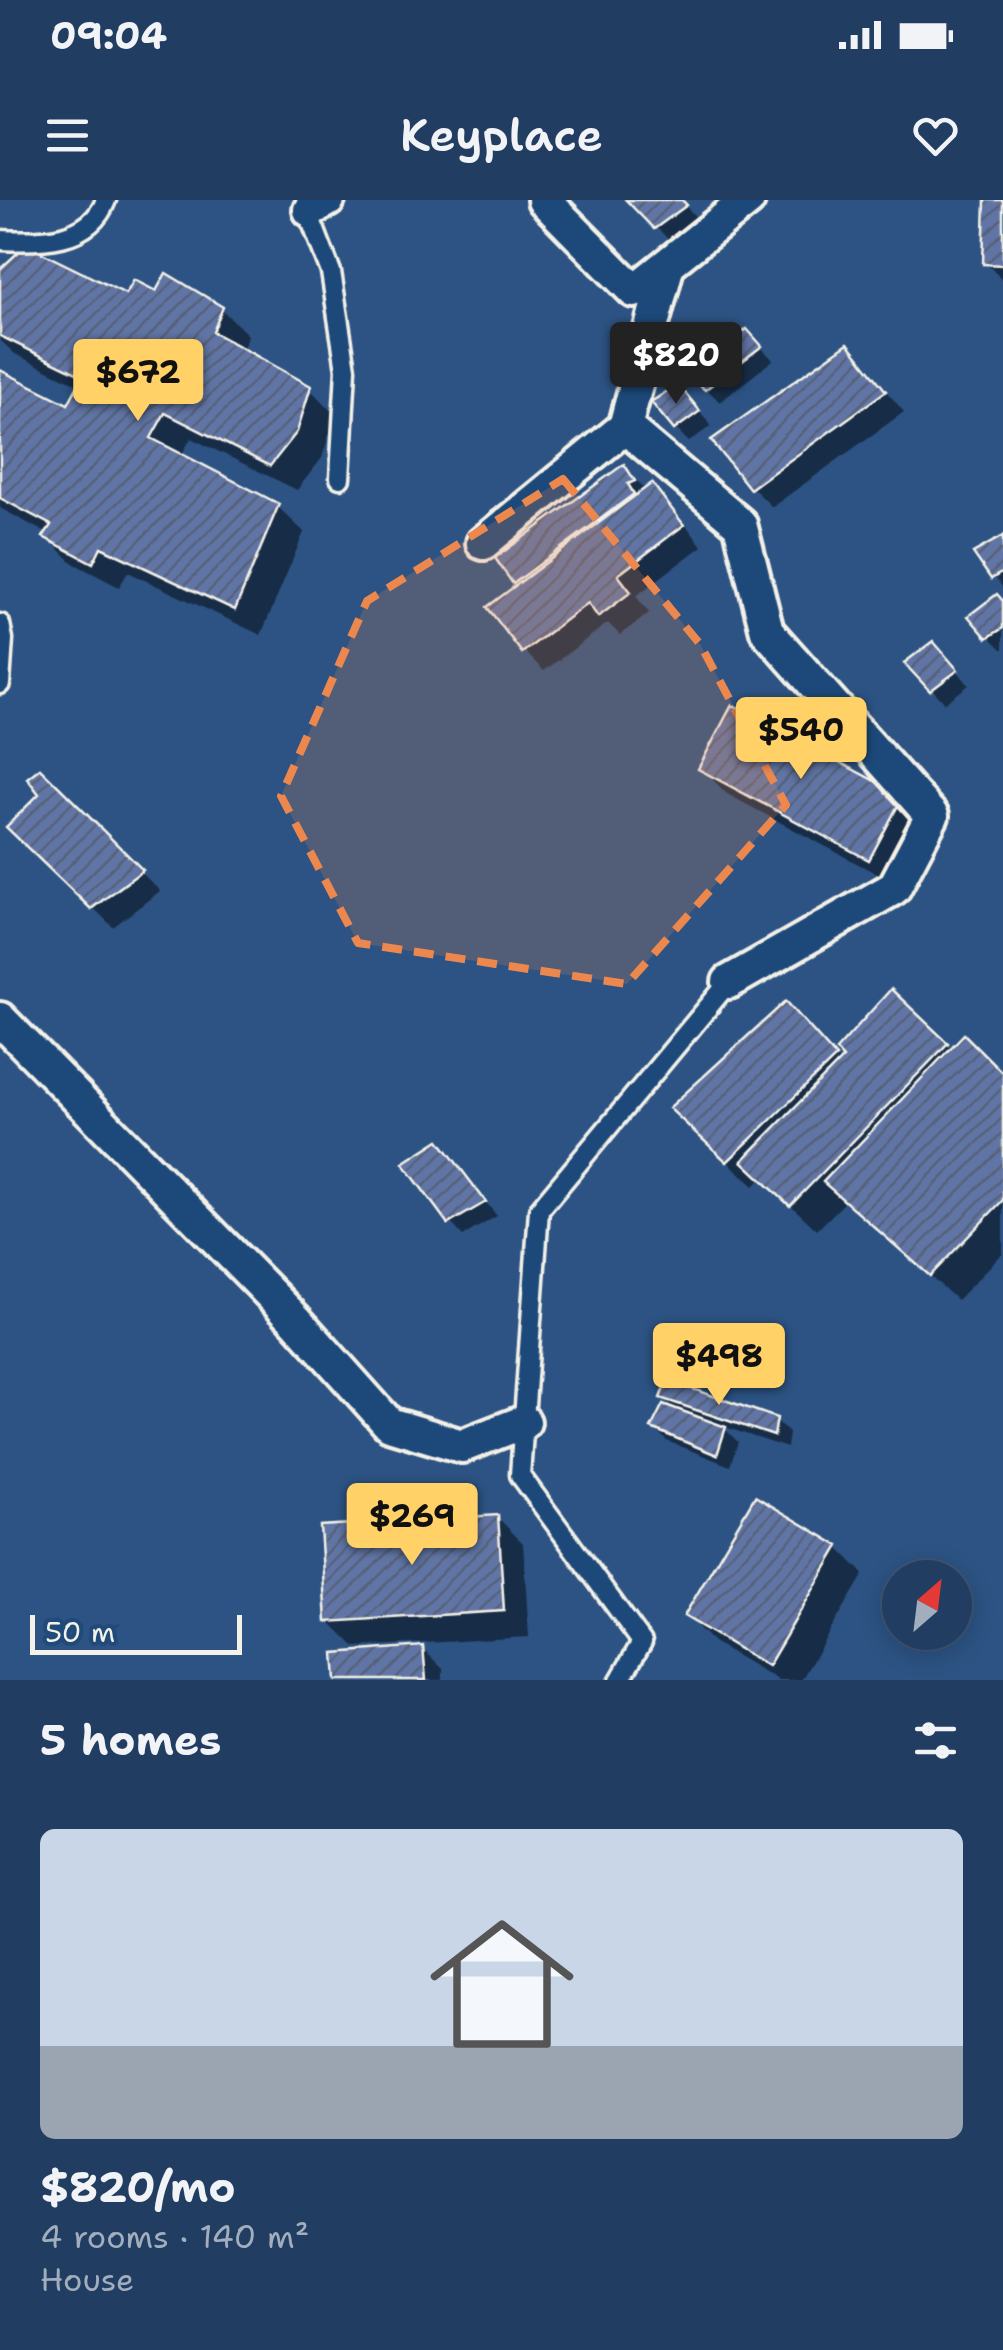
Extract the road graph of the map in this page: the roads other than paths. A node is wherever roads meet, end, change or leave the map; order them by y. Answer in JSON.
{"nodes":[{"id":1,"x":106,"y":200,"type":"edge"},
{"id":2,"x":544,"y":200,"type":"edge"},
{"id":3,"x":748,"y":200,"type":"edge"},
{"id":4,"x":312,"y":203,"type":"edge"},
{"id":5,"x":0,"y":240,"type":"edge"},
{"id":6,"x":668,"y":264,"type":"junction"},
{"id":7,"x":625,"y":427,"type":"junction"},
{"id":8,"x":340,"y":478,"type":"dead end"},
{"id":9,"x":483,"y":543,"type":"dead end"},
{"id":10,"x":0,"y":624,"type":"edge"},
{"id":11,"x":0,"y":684,"type":"edge"},
{"id":12,"x":729,"y":982,"type":"joint"},
{"id":13,"x":0,"y":1019,"type":"edge"},
{"id":14,"x":524,"y":1422,"type":"junction"},
{"id":15,"x":620,"y":1680,"type":"edge"}],
"edges":[{"from":1,"to":5,"type":"lane"},
{"from":2,"to":6,"type":"street"},
{"from":3,"to":6,"type":"street"},
{"from":4,"to":8,"type":"lane"},
{"from":6,"to":7,"type":"street"},
{"from":7,"to":9,"type":"street"},
{"from":7,"to":12,"type":"street"},
{"from":10,"to":11,"type":"lane"},
{"from":12,"to":14,"type":"lane"},
{"from":13,"to":14,"type":"street"},
{"from":14,"to":15,"type":"lane"}]}
